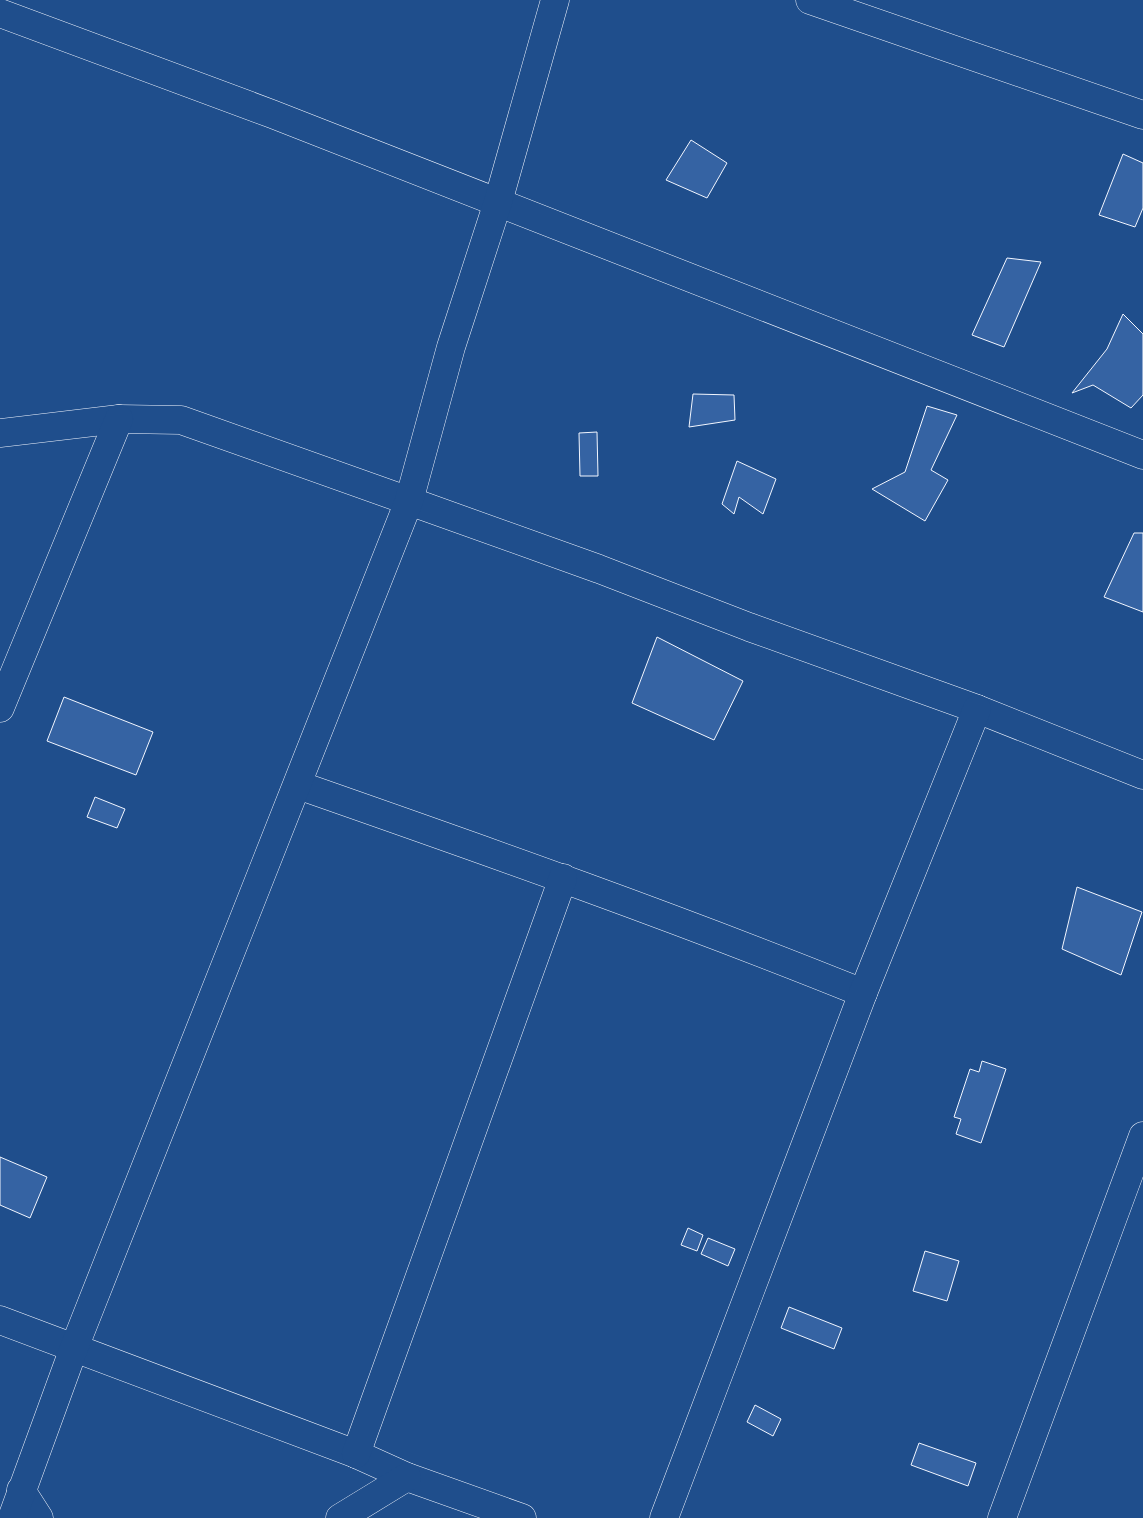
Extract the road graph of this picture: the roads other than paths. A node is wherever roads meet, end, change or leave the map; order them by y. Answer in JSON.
{"nodes":[{"id":1,"x":555,"y":0,"type":"edge"},
{"id":2,"x":810,"y":0,"type":"edge"},
{"id":3,"x":0,"y":13,"type":"edge"},
{"id":4,"x":1143,"y":115,"type":"edge"},
{"id":5,"x":498,"y":202,"type":"junction"},
{"id":6,"x":119,"y":419,"type":"junction"},
{"id":7,"x":0,"y":433,"type":"edge"},
{"id":8,"x":1143,"y":455,"type":"edge"},
{"id":9,"x":410,"y":500,"type":"junction"},
{"id":10,"x":0,"y":708,"type":"edge"},
{"id":11,"x":977,"y":708,"type":"junction"},
{"id":12,"x":1143,"y":775,"type":"edge"},
{"id":13,"x":298,"y":785,"type":"junction"},
{"id":14,"x":562,"y":878,"type":"junction"},
{"id":15,"x":863,"y":993,"type":"junction"},
{"id":16,"x":1143,"y":1136,"type":"edge"},
{"id":17,"x":0,"y":1320,"type":"edge"},
{"id":18,"x":74,"y":1348,"type":"junction"},
{"id":19,"x":356,"y":1454,"type":"junction"},
{"id":20,"x":407,"y":1476,"type":"junction"},
{"id":21,"x":21,"y":1490,"type":"junction"},
{"id":22,"x":12,"y":1518,"type":"edge"},
{"id":23,"x":40,"y":1518,"type":"edge"},
{"id":24,"x":340,"y":1518,"type":"edge"},
{"id":25,"x":522,"y":1518,"type":"edge"},
{"id":26,"x":664,"y":1518,"type":"edge"},
{"id":27,"x":1002,"y":1518,"type":"edge"}],
"edges":[{"from":1,"to":5,"type":"street"},
{"from":2,"to":4,"type":"street"},
{"from":3,"to":5,"type":"street"},
{"from":5,"to":8,"type":"street"},
{"from":5,"to":9,"type":"street"},
{"from":6,"to":7,"type":"street"},
{"from":6,"to":9,"type":"street"},
{"from":6,"to":10,"type":"street"},
{"from":9,"to":11,"type":"street"},
{"from":9,"to":13,"type":"street"},
{"from":11,"to":12,"type":"street"},
{"from":11,"to":15,"type":"street"},
{"from":13,"to":14,"type":"street"},
{"from":13,"to":18,"type":"street"},
{"from":14,"to":15,"type":"street"},
{"from":14,"to":19,"type":"street"},
{"from":15,"to":26,"type":"street"},
{"from":16,"to":27,"type":"street"},
{"from":17,"to":18,"type":"street"},
{"from":18,"to":19,"type":"street"},
{"from":18,"to":21,"type":"street"},
{"from":19,"to":20,"type":"street"},
{"from":20,"to":24,"type":"street"},
{"from":20,"to":25,"type":"street"},
{"from":21,"to":22,"type":"street"},
{"from":21,"to":23,"type":"street"}]}
